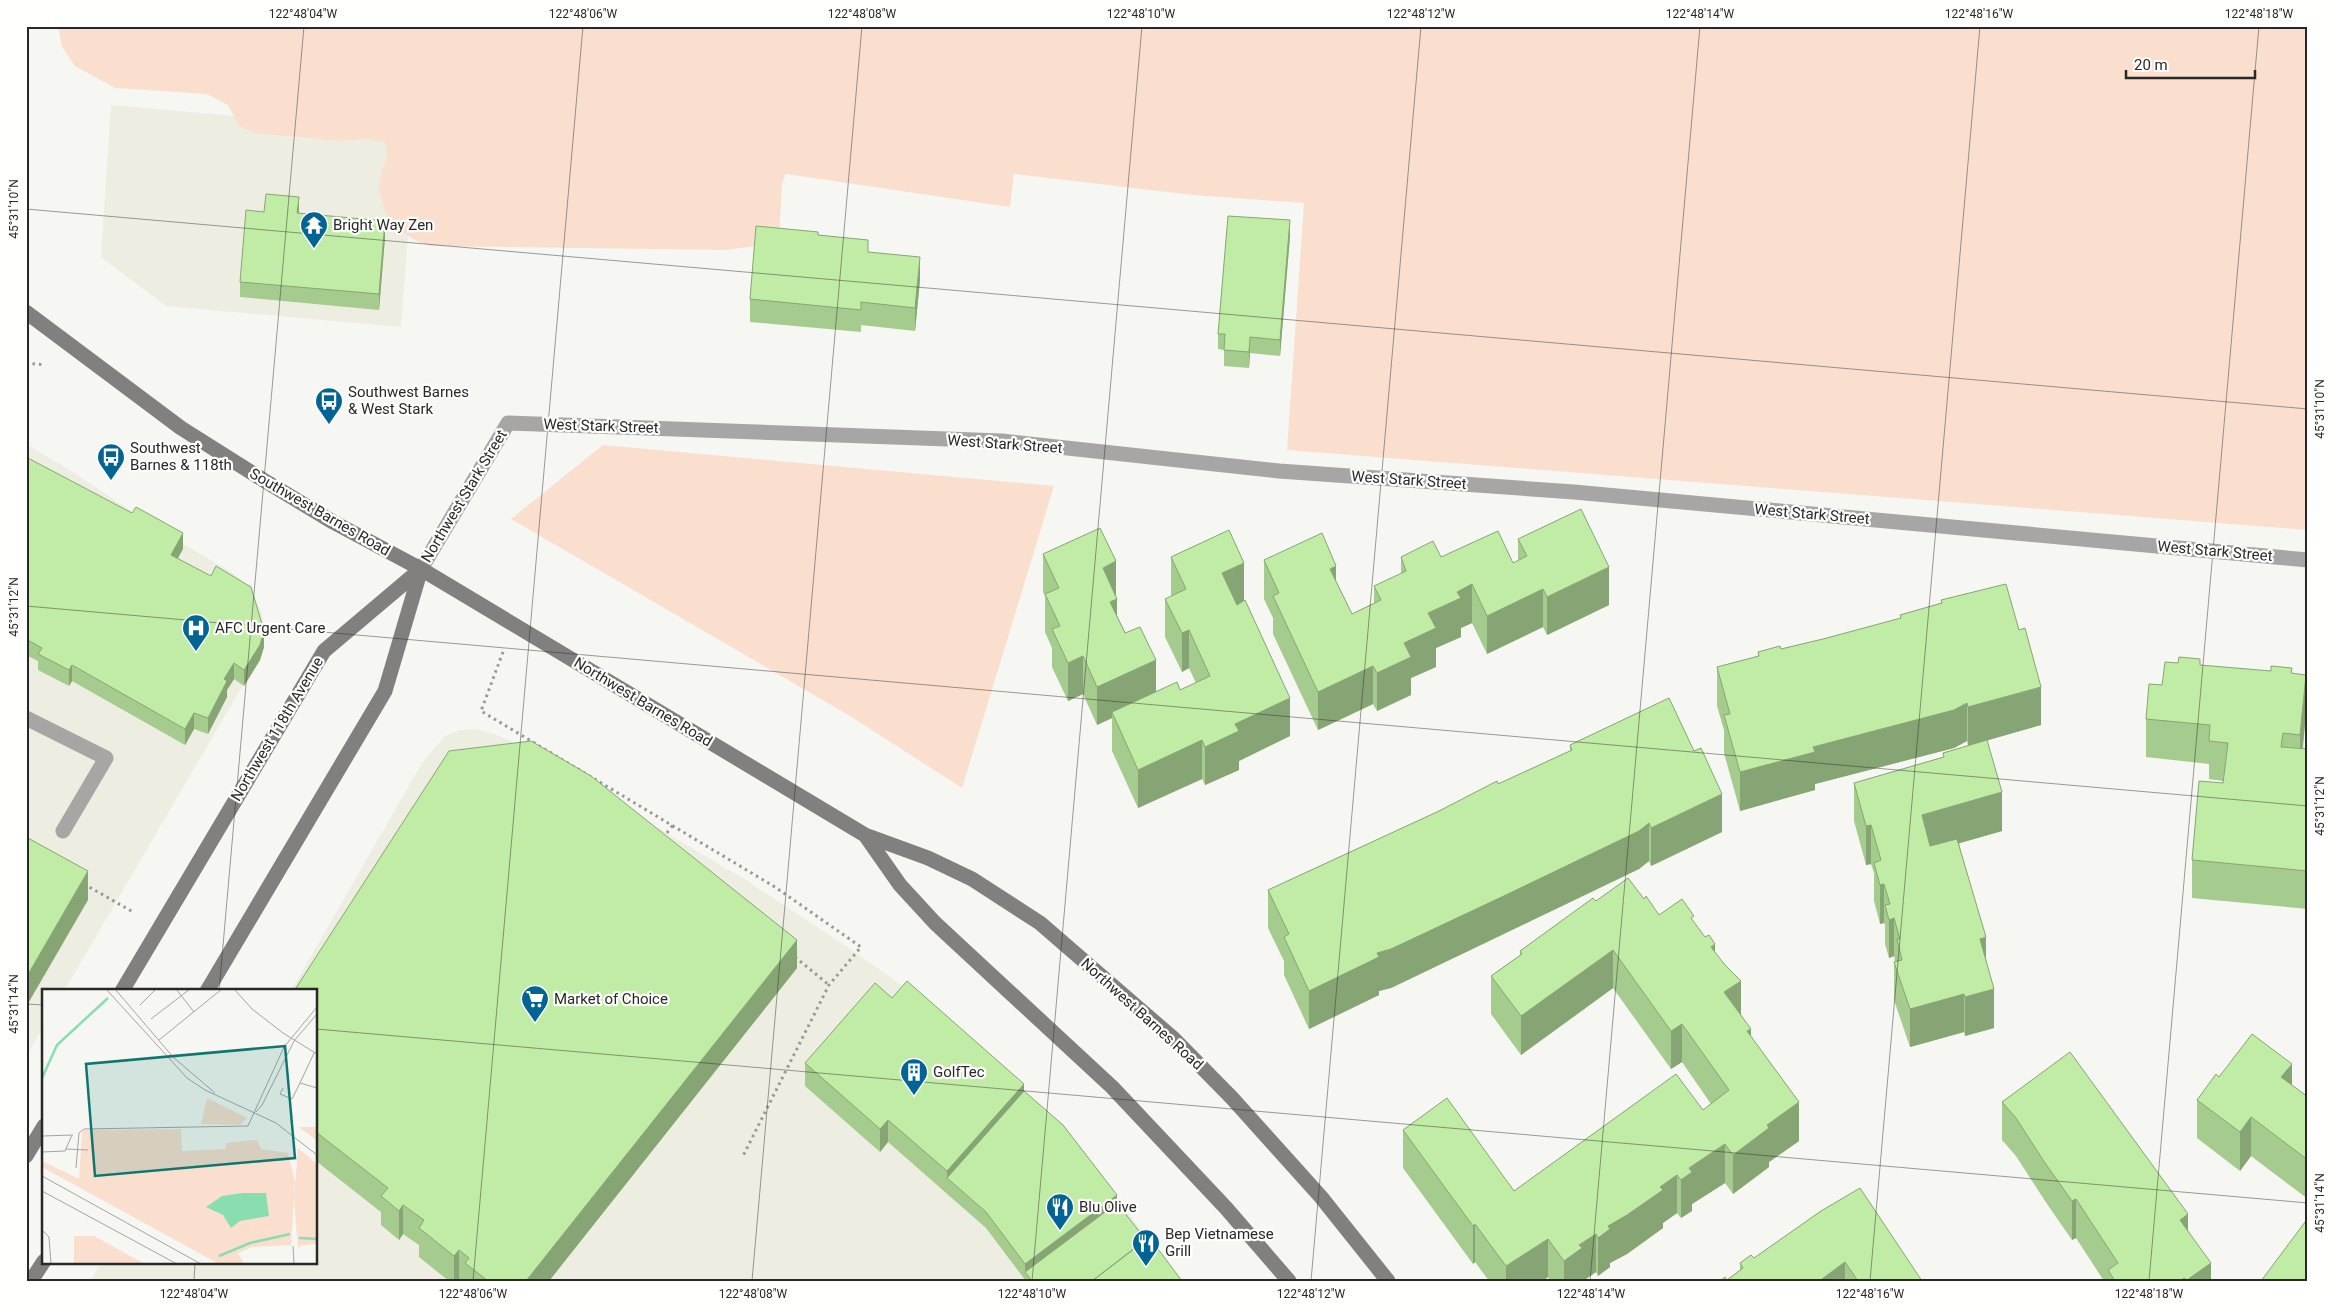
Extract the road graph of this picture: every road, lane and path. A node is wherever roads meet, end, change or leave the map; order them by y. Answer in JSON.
{"nodes":[{"id":1,"x":26,"y":312,"type":"edge"},
{"id":2,"x":508,"y":422,"type":"joint"},
{"id":3,"x":2308,"y":560,"type":"edge"},
{"id":4,"x":421,"y":569,"type":"junction"},
{"id":5,"x":513,"y":624,"type":"junction"},
{"id":6,"x":26,"y":718,"type":"edge"},
{"id":7,"x":673,"y":825,"type":"junction"},
{"id":8,"x":62,"y":831,"type":"dead end"},
{"id":9,"x":865,"y":835,"type":"junction"},
{"id":10,"x":657,"y":845,"type":"edge"},
{"id":11,"x":77,"y":880,"type":"edge"},
{"id":12,"x":160,"y":928,"type":"junction"},
{"id":13,"x":792,"y":954,"type":"edge"},
{"id":14,"x":829,"y":985,"type":"junction"},
{"id":15,"x":123,"y":989,"type":"edge"},
{"id":16,"x":208,"y":989,"type":"edge"},
{"id":17,"x":42,"y":1129,"type":"edge"},
{"id":18,"x":26,"y":1156,"type":"edge"},
{"id":19,"x":743,"y":1156,"type":"dead end"},
{"id":20,"x":42,"y":1264,"type":"edge"},
{"id":21,"x":31,"y":1281,"type":"edge"},
{"id":22,"x":1289,"y":1281,"type":"edge"},
{"id":23,"x":1388,"y":1281,"type":"edge"}],
"edges":[{"from":1,"to":4,"type":"main road","name":"Southwest Barnes Road"},
{"from":2,"to":3,"type":"street","name":"West Stark Street"},
{"from":2,"to":4,"type":"street","name":"Northwest Stark Street"},
{"from":4,"to":5,"type":"main road","name":"Northwest Barnes Road"},
{"from":4,"to":12,"type":"main road","name":"Northwest 118th Avenue"},
{"from":4,"to":16,"type":"main road"},
{"from":5,"to":7,"type":"path"},
{"from":5,"to":9,"type":"main road","name":"Northwest Barnes Road"},
{"from":6,"to":8,"type":"street"},
{"from":7,"to":10,"type":"path"},
{"from":7,"to":14,"type":"path"},
{"from":9,"to":22,"type":"main road","name":"Northwest Barnes Road"},
{"from":9,"to":23,"type":"main road","name":"Northwest Barnes Road"},
{"from":11,"to":12,"type":"path"},
{"from":12,"to":15,"type":"main road","name":"Northwest 118th Avenue"},
{"from":13,"to":14,"type":"path"},
{"from":14,"to":19,"type":"path"},
{"from":17,"to":18,"type":"main road"},
{"from":20,"to":21,"type":"main road"}]}
